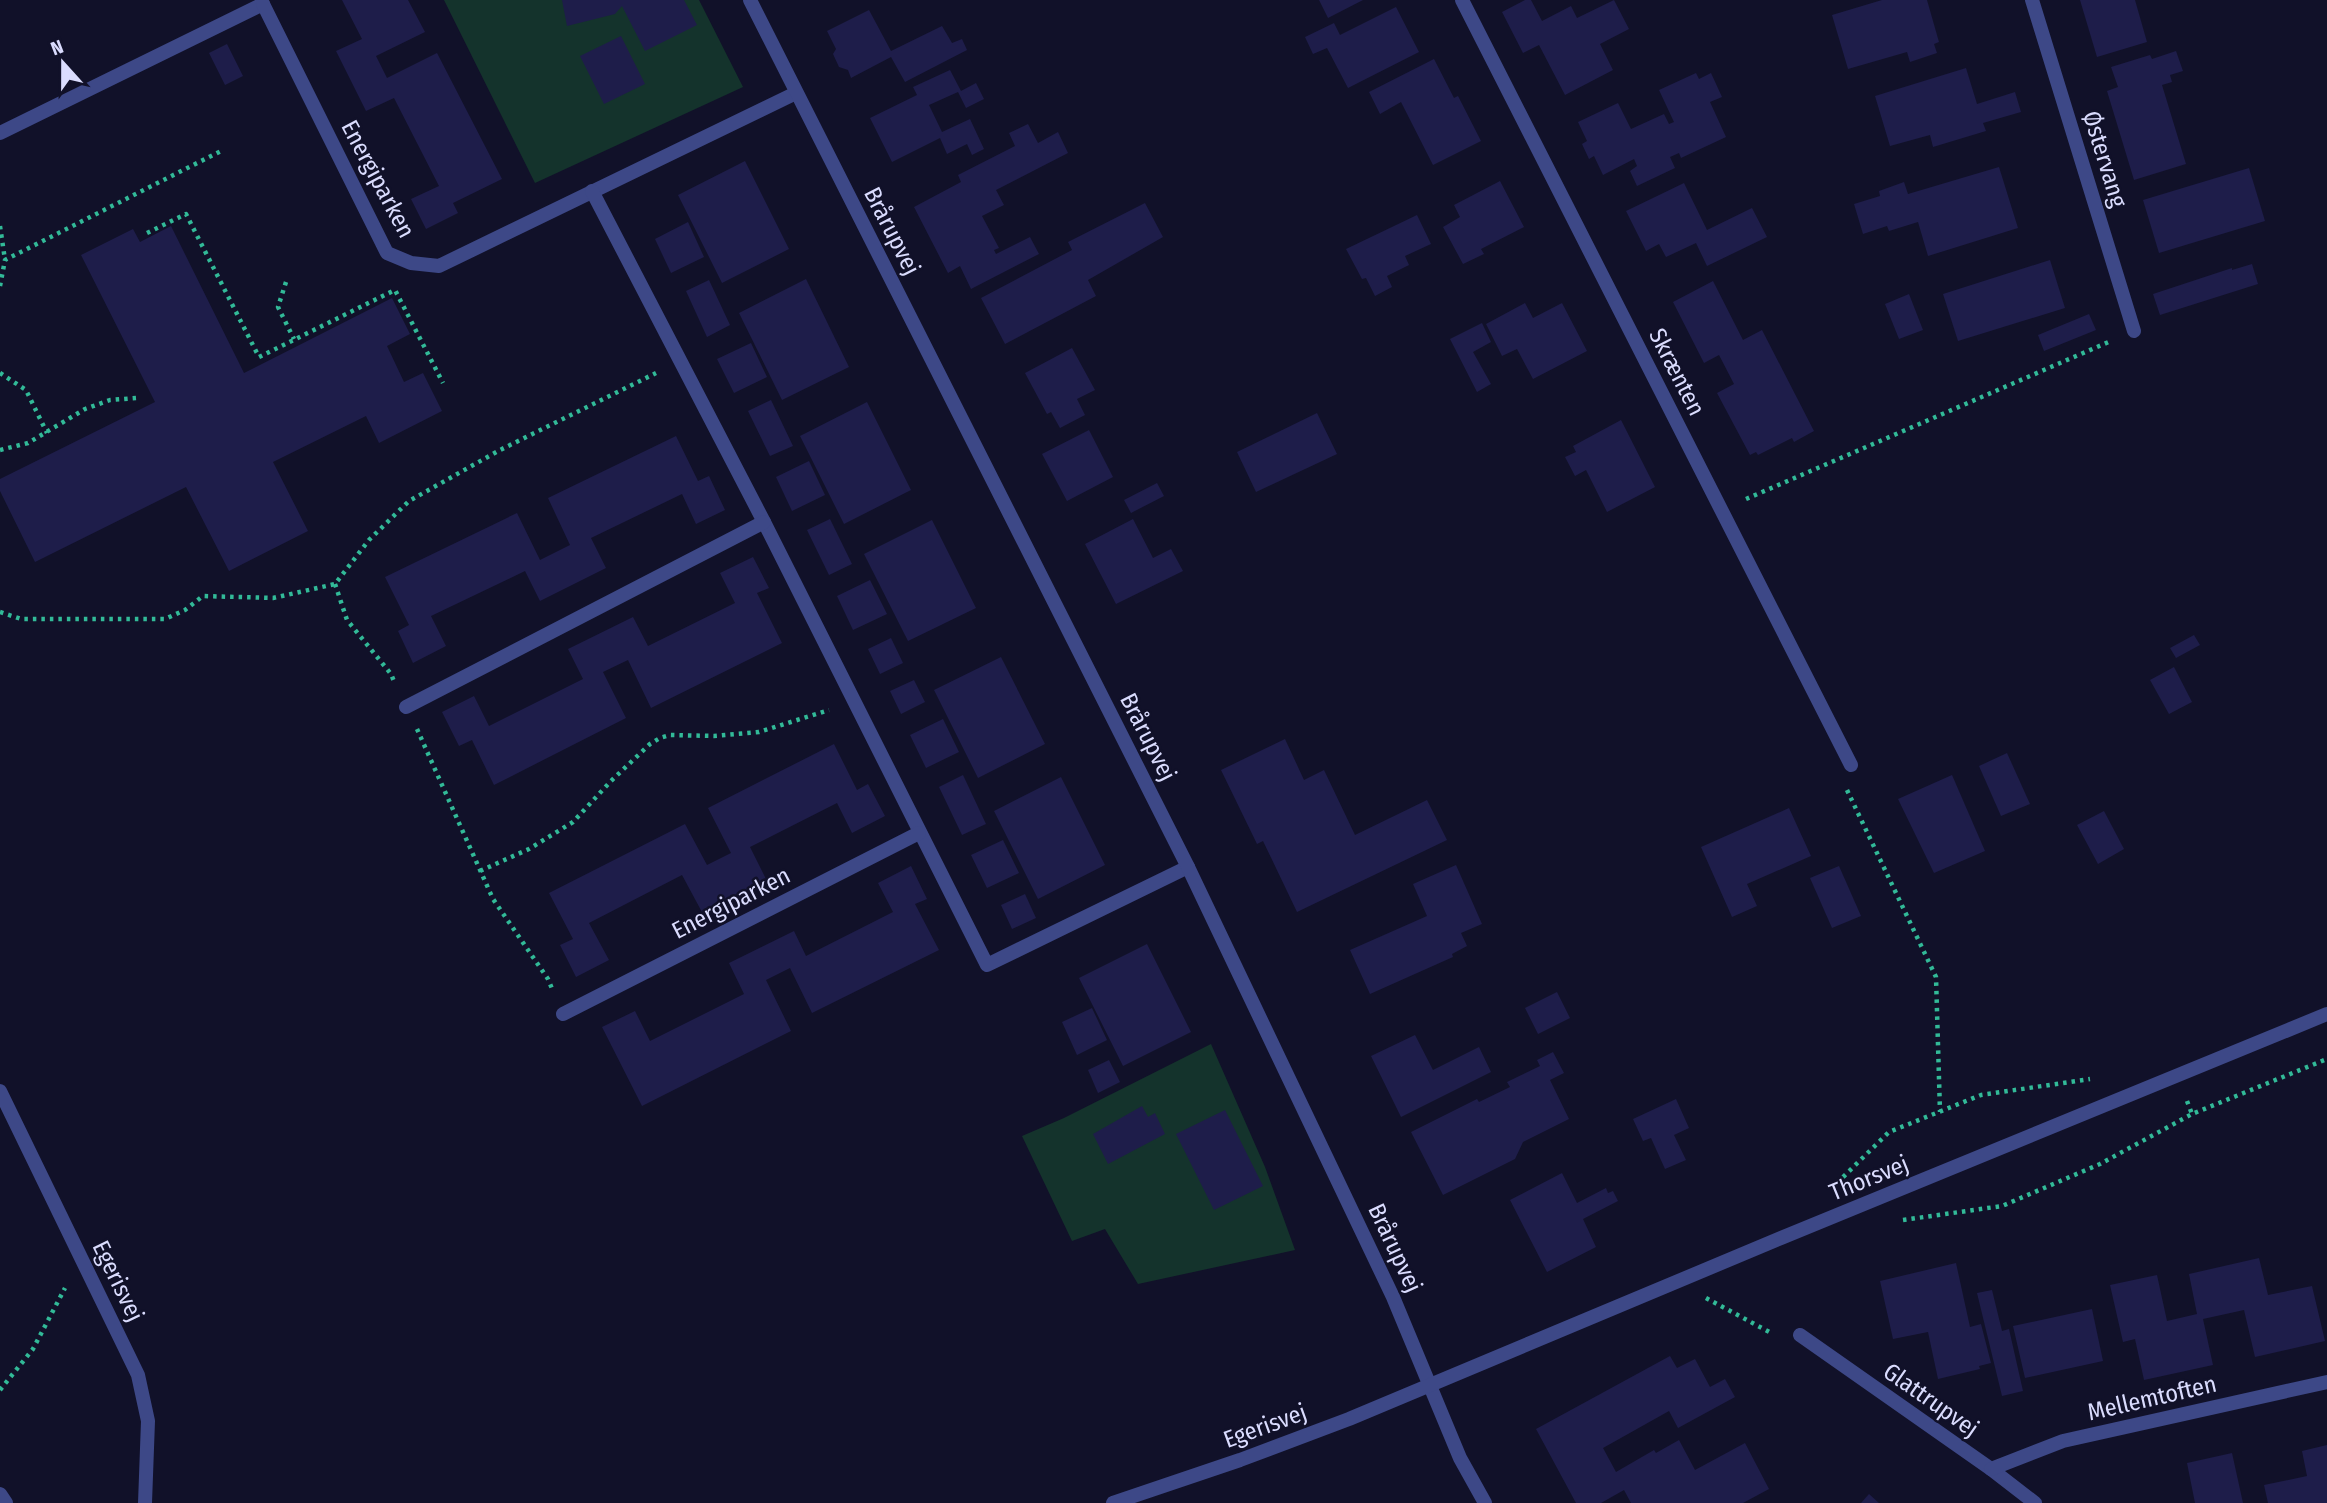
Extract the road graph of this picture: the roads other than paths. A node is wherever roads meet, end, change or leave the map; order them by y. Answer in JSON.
{"nodes":[{"id":1,"x":750,"y":0,"type":"edge"},
{"id":2,"x":1462,"y":0,"type":"edge"},
{"id":3,"x":2032,"y":0,"type":"edge"},
{"id":4,"x":796,"y":93,"type":"junction"},
{"id":5,"x":0,"y":133,"type":"edge"},
{"id":6,"x":592,"y":191,"type":"junction"},
{"id":7,"x":2134,"y":331,"type":"road end"},
{"id":8,"x":764,"y":522,"type":"junction"},
{"id":9,"x":407,"y":706,"type":"road end"},
{"id":10,"x":1851,"y":765,"type":"road end"},
{"id":11,"x":919,"y":833,"type":"junction"},
{"id":12,"x":1188,"y":867,"type":"junction"},
{"id":13,"x":564,"y":1014,"type":"road end"},
{"id":14,"x":2327,"y":1014,"type":"edge"},
{"id":15,"x":0,"y":1091,"type":"edge"},
{"id":16,"x":1800,"y":1335,"type":"road end"},
{"id":17,"x":2327,"y":1382,"type":"edge"},
{"id":18,"x":1429,"y":1386,"type":"junction"},
{"id":19,"x":1991,"y":1469,"type":"junction"},
{"id":20,"x":0,"y":1494,"type":"edge"},
{"id":21,"x":6,"y":1503,"type":"edge"},
{"id":22,"x":145,"y":1503,"type":"edge"},
{"id":23,"x":1113,"y":1503,"type":"edge"},
{"id":24,"x":1485,"y":1503,"type":"edge"},
{"id":25,"x":2035,"y":1503,"type":"edge"}],
"edges":[{"from":1,"to":4,"type":"street","name":"Brårupvej"},
{"from":2,"to":10,"type":"street","name":"Skrænten"},
{"from":3,"to":7,"type":"street","name":"Østervang"},
{"from":4,"to":6,"type":"street","name":"Energiparken"},
{"from":4,"to":12,"type":"street","name":"Brårupvej"},
{"from":5,"to":6,"type":"street","name":"Energiparken"},
{"from":6,"to":8,"type":"street"},
{"from":8,"to":9,"type":"street"},
{"from":8,"to":11,"type":"street"},
{"from":11,"to":12,"type":"street"},
{"from":11,"to":13,"type":"street","name":"Energiparken"},
{"from":12,"to":18,"type":"street","name":"Brårupvej"},
{"from":14,"to":18,"type":"street","name":"Thorsvej"},
{"from":15,"to":22,"type":"street","name":"Egerisvej"},
{"from":16,"to":19,"type":"street","name":"Glattrupvej"},
{"from":17,"to":19,"type":"street","name":"Mellemtoften"},
{"from":18,"to":23,"type":"street","name":"Egerisvej"},
{"from":18,"to":24,"type":"street","name":"Brårupvej"},
{"from":19,"to":25,"type":"street","name":"Glattrupvej"},
{"from":20,"to":21,"type":"street"}]}
